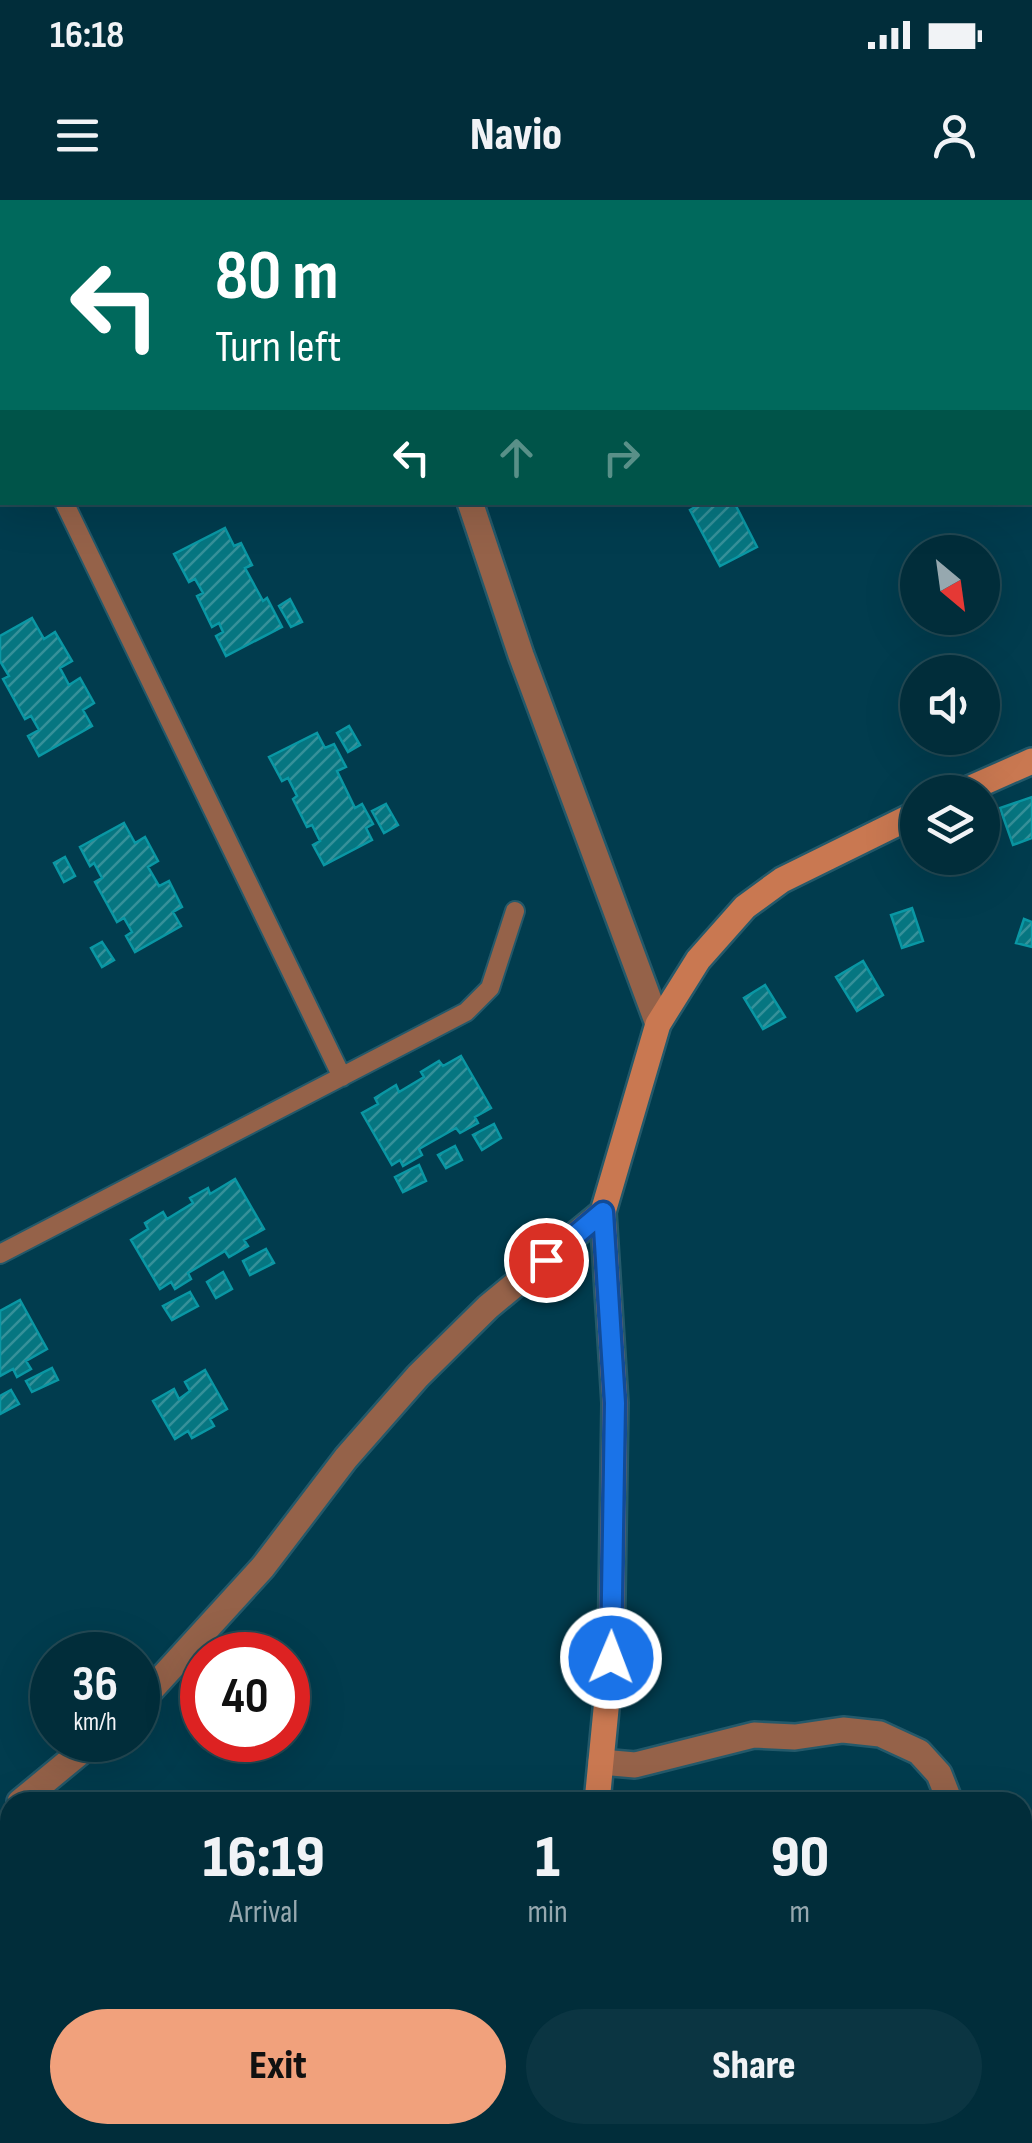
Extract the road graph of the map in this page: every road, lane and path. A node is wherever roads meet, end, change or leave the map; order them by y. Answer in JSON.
{"nodes":[{"id":1,"x":65,"y":505,"type":"edge"},
{"id":2,"x":471,"y":505,"type":"edge"},
{"id":3,"x":1032,"y":761,"type":"edge"},
{"id":4,"x":1000,"y":775,"type":"edge"},
{"id":5,"x":900,"y":821,"type":"edge"},
{"id":6,"x":515,"y":912,"type":"dead end"},
{"id":7,"x":658,"y":1024,"type":"junction"},
{"id":8,"x":342,"y":1077,"type":"junction"},
{"id":9,"x":603,"y":1212,"type":"junction"},
{"id":10,"x":2,"y":1248,"type":"edge"},
{"id":11,"x":160,"y":1680,"type":"edge"},
{"id":12,"x":68,"y":1762,"type":"edge"},
{"id":13,"x":600,"y":1762,"type":"junction"},
{"id":14,"x":32,"y":1792,"type":"edge"},
{"id":15,"x":598,"y":1792,"type":"edge"},
{"id":16,"x":946,"y":1792,"type":"edge"}],
"edges":[{"from":1,"to":8,"type":"lane"},
{"from":2,"to":7,"type":"street"},
{"from":3,"to":4,"type":"street"},
{"from":5,"to":7,"type":"street"},
{"from":6,"to":8,"type":"lane"},
{"from":7,"to":9,"type":"street"},
{"from":8,"to":10,"type":"lane"},
{"from":9,"to":11,"type":"street"},
{"from":9,"to":13,"type":"street"},
{"from":12,"to":14,"type":"street"},
{"from":13,"to":15,"type":"street"},
{"from":13,"to":16,"type":"street"}]}
